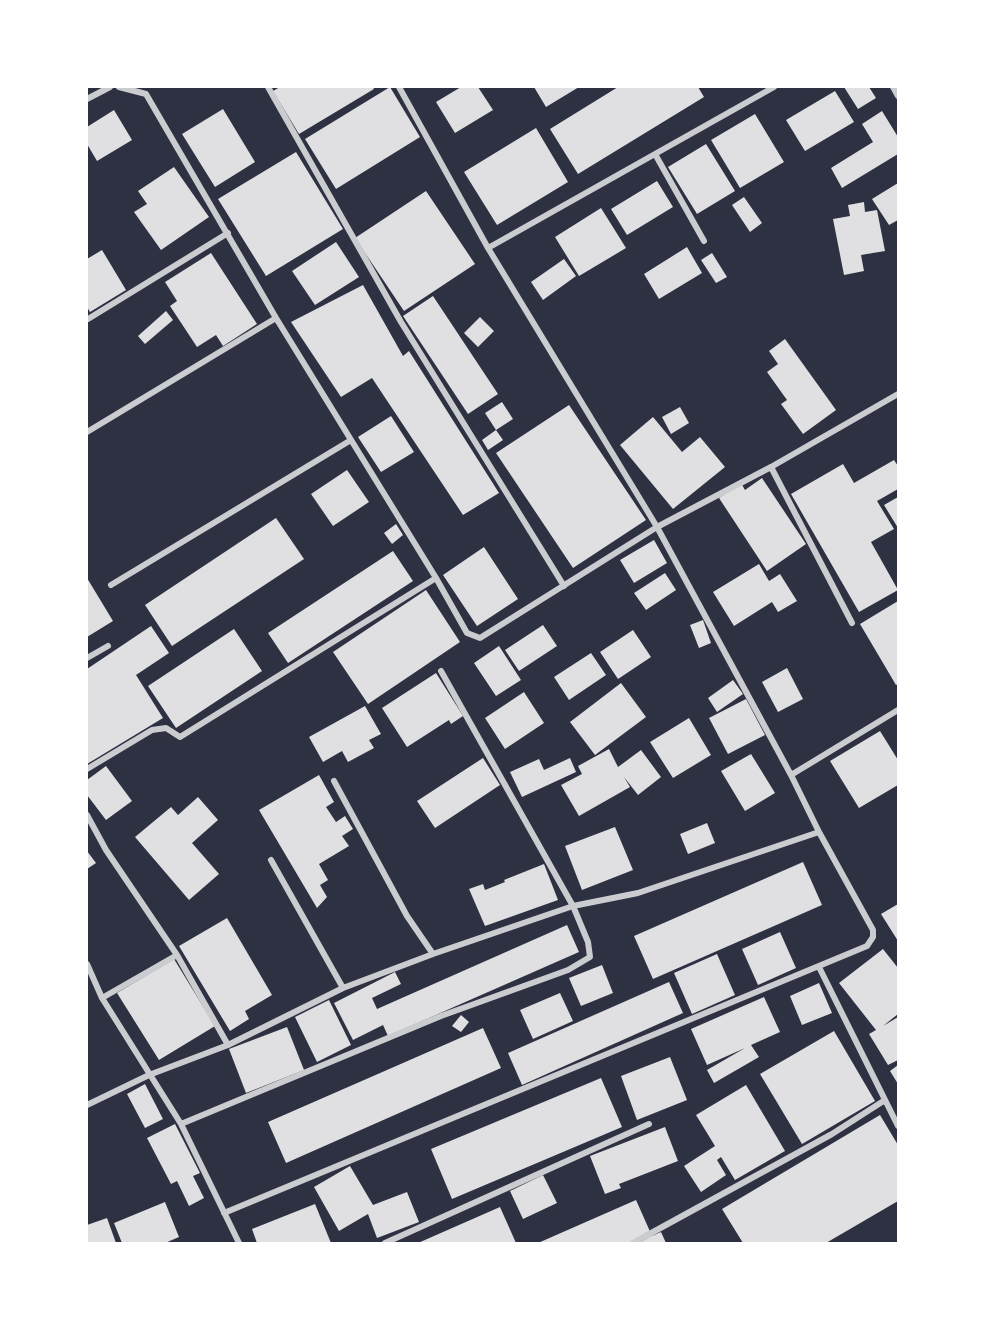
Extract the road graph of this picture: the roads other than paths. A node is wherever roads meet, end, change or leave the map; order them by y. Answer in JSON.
{"nodes":[{"id":1,"x":110,"y":87,"type":"edge"},
{"id":2,"x":119,"y":87,"type":"edge"},
{"id":3,"x":268,"y":87,"type":"edge"},
{"id":4,"x":399,"y":87,"type":"edge"},
{"id":5,"x":774,"y":87,"type":"edge"},
{"id":6,"x":893,"y":87,"type":"edge"},
{"id":7,"x":898,"y":96,"type":"edge"},
{"id":8,"x":87,"y":99,"type":"edge"},
{"id":9,"x":655,"y":154,"type":"junction"},
{"id":10,"x":228,"y":233,"type":"junction"},
{"id":11,"x":704,"y":241,"type":"dead end"},
{"id":12,"x":488,"y":248,"type":"junction"},
{"id":13,"x":276,"y":318,"type":"junction"},
{"id":14,"x":88,"y":319,"type":"edge"},
{"id":15,"x":898,"y":394,"type":"edge"},
{"id":16,"x":87,"y":432,"type":"edge"},
{"id":17,"x":351,"y":440,"type":"junction"},
{"id":18,"x":771,"y":467,"type":"junction"},
{"id":19,"x":657,"y":527,"type":"junction"},
{"id":20,"x":436,"y":578,"type":"junction"},
{"id":21,"x":111,"y":585,"type":"dead end"},
{"id":22,"x":564,"y":586,"type":"junction"},
{"id":23,"x":852,"y":623,"type":"dead end"},
{"id":24,"x":108,"y":646,"type":"dead end"},
{"id":25,"x":87,"y":658,"type":"edge"},
{"id":26,"x":441,"y":671,"type":"dead end"},
{"id":27,"x":898,"y":710,"type":"edge"},
{"id":28,"x":87,"y":769,"type":"edge"},
{"id":29,"x":791,"y":775,"type":"junction"},
{"id":30,"x":334,"y":781,"type":"dead end"},
{"id":31,"x":87,"y":815,"type":"edge"},
{"id":32,"x":819,"y":832,"type":"junction"},
{"id":33,"x":271,"y":860,"type":"dead end"},
{"id":34,"x":573,"y":906,"type":"junction"},
{"id":35,"x":433,"y":954,"type":"junction"},
{"id":36,"x":177,"y":955,"type":"junction"},
{"id":37,"x":87,"y":964,"type":"edge"},
{"id":38,"x":819,"y":967,"type":"junction"},
{"id":39,"x":343,"y":988,"type":"junction"},
{"id":40,"x":102,"y":998,"type":"junction"},
{"id":41,"x":228,"y":1046,"type":"junction"},
{"id":42,"x":149,"y":1075,"type":"junction"},
{"id":43,"x":885,"y":1100,"type":"junction"},
{"id":44,"x":87,"y":1105,"type":"edge"},
{"id":45,"x":181,"y":1124,"type":"junction"},
{"id":46,"x":649,"y":1124,"type":"dead end"},
{"id":47,"x":898,"y":1126,"type":"edge"},
{"id":48,"x":224,"y":1213,"type":"junction"},
{"id":49,"x":239,"y":1243,"type":"edge"},
{"id":50,"x":385,"y":1243,"type":"edge"},
{"id":51,"x":633,"y":1243,"type":"edge"}],
"edges":[{"from":1,"to":8,"type":"street"},
{"from":2,"to":10,"type":"street"},
{"from":3,"to":22,"type":"street"},
{"from":4,"to":12,"type":"street"},
{"from":5,"to":9,"type":"street"},
{"from":6,"to":7,"type":"street"},
{"from":9,"to":11,"type":"street"},
{"from":9,"to":12,"type":"street"},
{"from":10,"to":13,"type":"street"},
{"from":10,"to":14,"type":"street"},
{"from":12,"to":19,"type":"street"},
{"from":13,"to":16,"type":"street"},
{"from":13,"to":17,"type":"street"},
{"from":15,"to":18,"type":"street"},
{"from":17,"to":20,"type":"street"},
{"from":17,"to":21,"type":"street"},
{"from":18,"to":19,"type":"street"},
{"from":18,"to":23,"type":"street"},
{"from":19,"to":22,"type":"street"},
{"from":19,"to":29,"type":"street"},
{"from":20,"to":22,"type":"street"},
{"from":20,"to":28,"type":"street"},
{"from":24,"to":25,"type":"street"},
{"from":26,"to":34,"type":"street"},
{"from":27,"to":29,"type":"street"},
{"from":29,"to":32,"type":"street"},
{"from":30,"to":35,"type":"street"},
{"from":31,"to":36,"type":"street"},
{"from":32,"to":34,"type":"street"},
{"from":32,"to":38,"type":"street"},
{"from":33,"to":39,"type":"street"},
{"from":34,"to":35,"type":"street"},
{"from":34,"to":45,"type":"street"},
{"from":35,"to":39,"type":"street"},
{"from":36,"to":40,"type":"street"},
{"from":36,"to":41,"type":"street"},
{"from":37,"to":40,"type":"street"},
{"from":38,"to":43,"type":"street"},
{"from":38,"to":48,"type":"street"},
{"from":39,"to":41,"type":"street"},
{"from":40,"to":42,"type":"street"},
{"from":41,"to":42,"type":"street"},
{"from":42,"to":44,"type":"street"},
{"from":42,"to":45,"type":"street"},
{"from":43,"to":47,"type":"street"},
{"from":43,"to":51,"type":"street"},
{"from":45,"to":48,"type":"street"},
{"from":46,"to":50,"type":"street"},
{"from":48,"to":49,"type":"street"}]}
